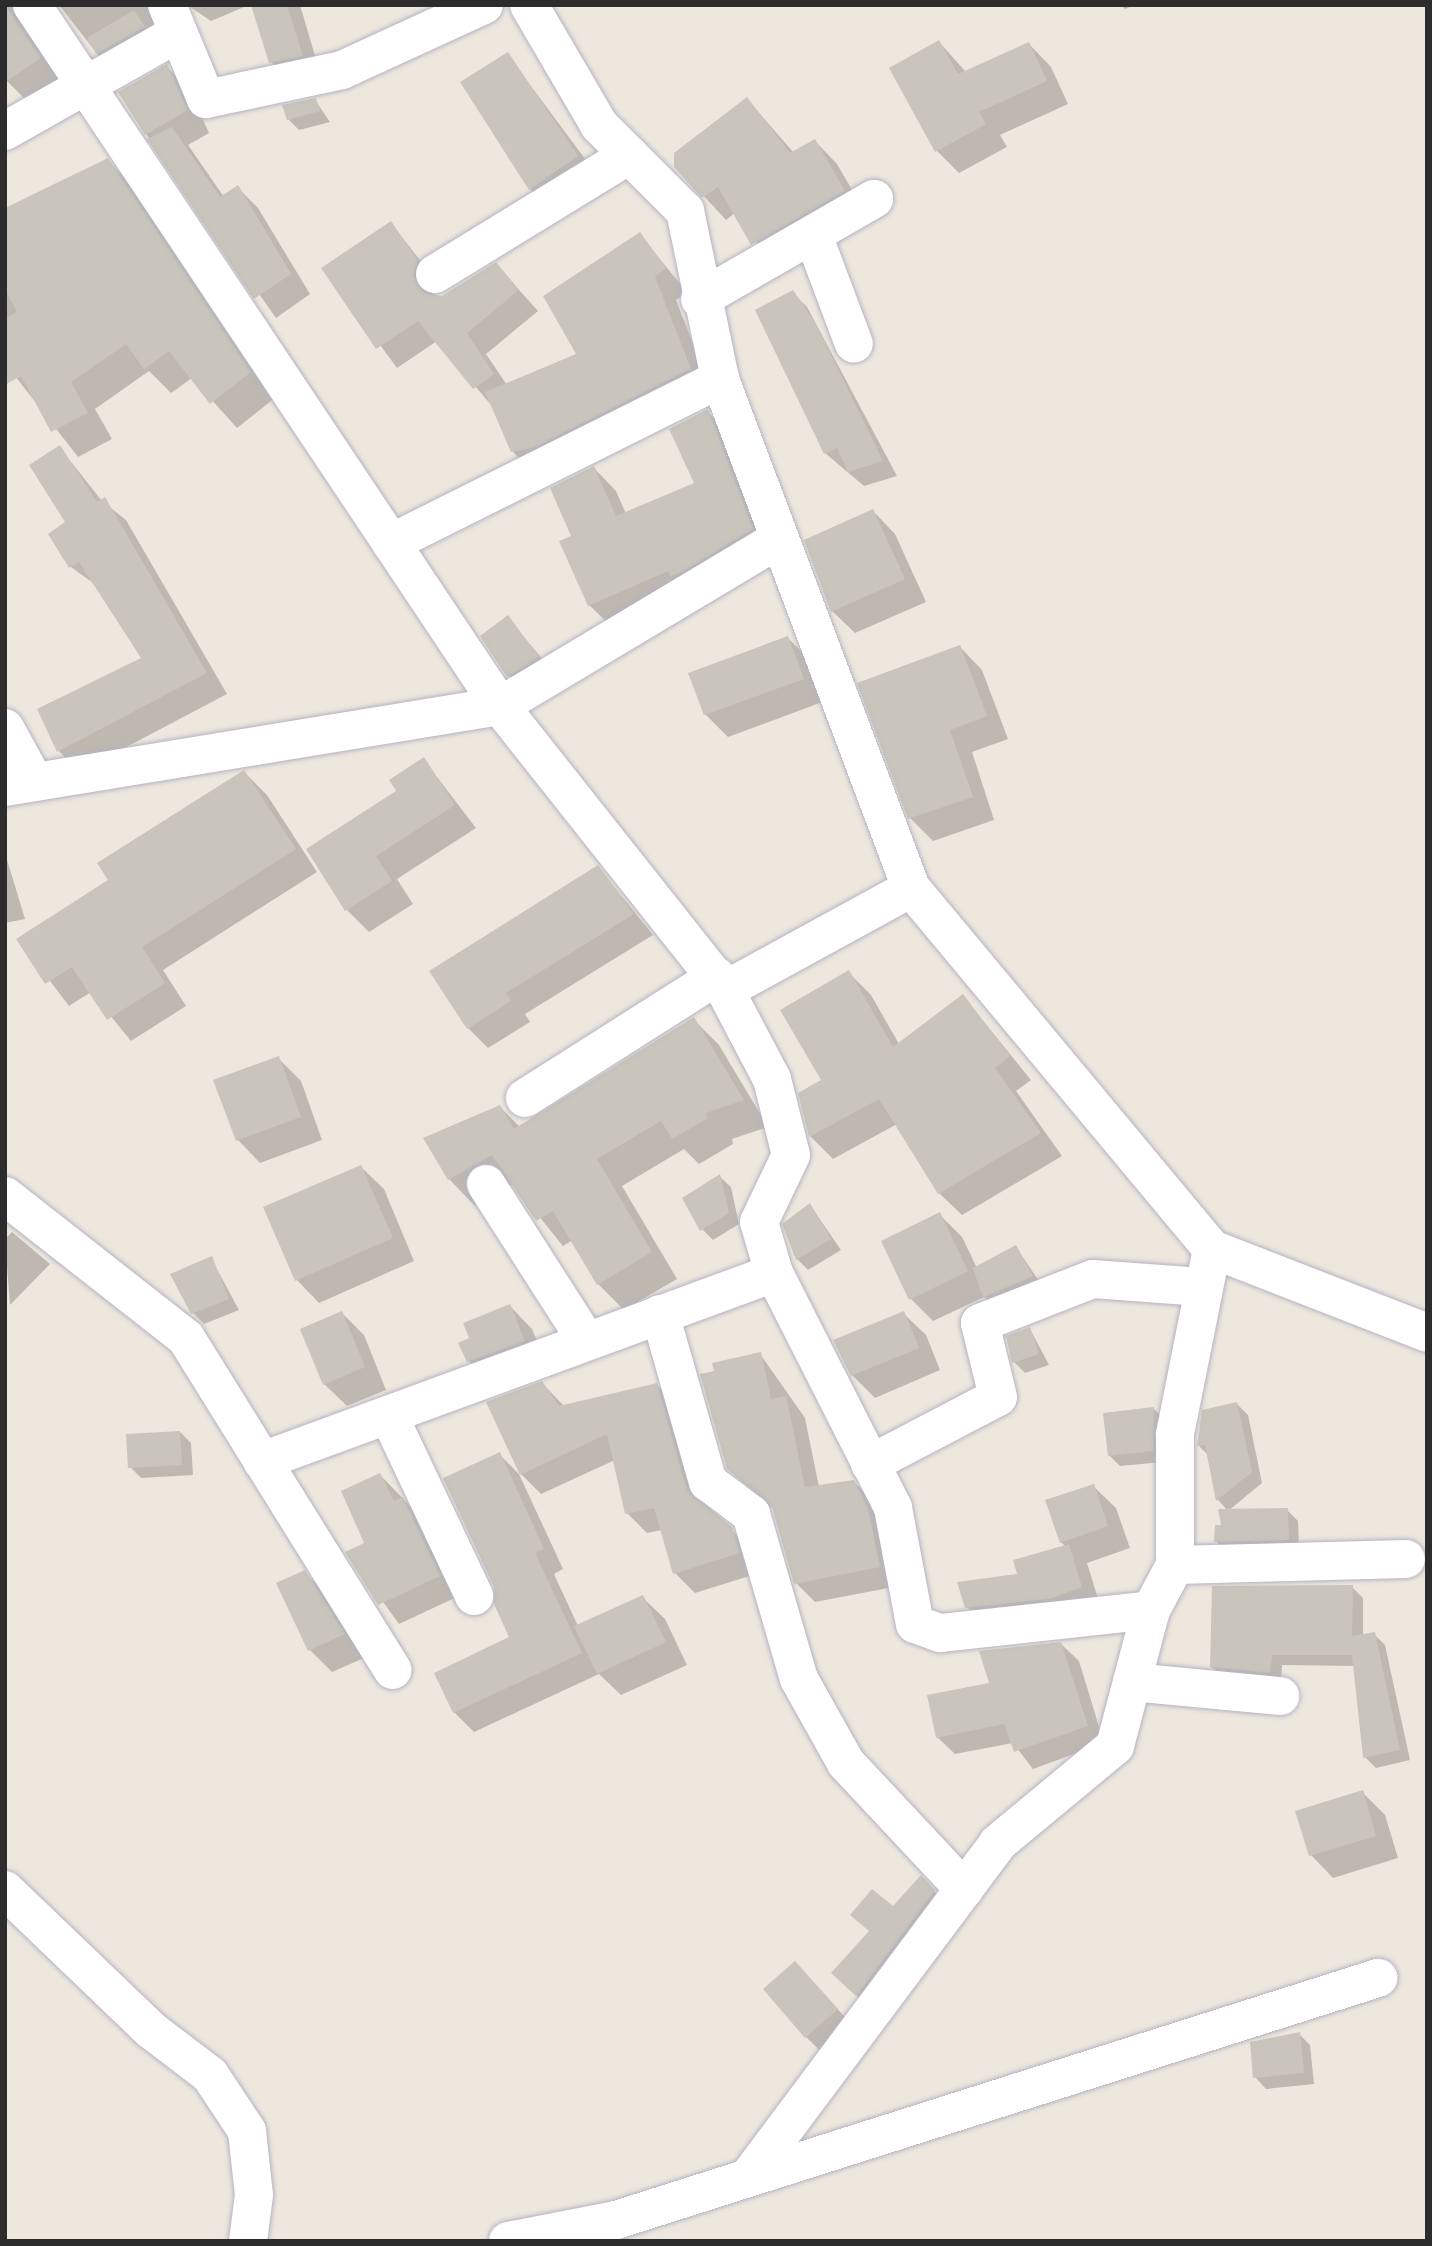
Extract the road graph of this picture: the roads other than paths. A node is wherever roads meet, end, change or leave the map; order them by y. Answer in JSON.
{"nodes":[{"id":1,"x":32,"y":5,"type":"edge"},
{"id":2,"x":484,"y":5,"type":"edge"},
{"id":3,"x":529,"y":5,"type":"edge"},
{"id":4,"x":172,"y":19,"type":"edge"},
{"id":5,"x":83,"y":83,"type":"junction"},
{"id":6,"x":5,"y":131,"type":"edge"},
{"id":7,"x":629,"y":155,"type":"junction"},
{"id":8,"x":874,"y":200,"type":"dead end"},
{"id":9,"x":813,"y":235,"type":"junction"},
{"id":10,"x":435,"y":274,"type":"dead end"},
{"id":11,"x":700,"y":299,"type":"junction"},
{"id":12,"x":854,"y":344,"type":"dead end"},
{"id":13,"x":720,"y":379,"type":"junction"},
{"id":14,"x":777,"y":540,"type":"junction"},
{"id":15,"x":391,"y":543,"type":"junction"},
{"id":16,"x":500,"y":706,"type":"junction"},
{"id":17,"x":5,"y":728,"type":"edge"},
{"id":18,"x":20,"y":784,"type":"edge"},
{"id":19,"x":911,"y":888,"type":"junction"},
{"id":20,"x":721,"y":983,"type":"junction"},
{"id":21,"x":525,"y":1098,"type":"dead end"},
{"id":22,"x":486,"y":1184,"type":"dead end"},
{"id":23,"x":5,"y":1196,"type":"edge"},
{"id":24,"x":1212,"y":1250,"type":"junction"},
{"id":25,"x":774,"y":1273,"type":"junction"},
{"id":26,"x":1202,"y":1287,"type":"junction"},
{"id":27,"x":660,"y":1314,"type":"junction"},
{"id":28,"x":1427,"y":1333,"type":"edge"},
{"id":29,"x":585,"y":1339,"type":"junction"},
{"id":30,"x":390,"y":1418,"type":"junction"},
{"id":31,"x":262,"y":1461,"type":"junction"},
{"id":32,"x":870,"y":1464,"type":"junction"},
{"id":33,"x":1406,"y":1559,"type":"dead end"},
{"id":34,"x":1175,"y":1565,"type":"junction"},
{"id":35,"x":474,"y":1596,"type":"dead end"},
{"id":36,"x":1151,"y":1610,"type":"junction"},
{"id":37,"x":393,"y":1670,"type":"dead end"},
{"id":38,"x":1132,"y":1682,"type":"junction"},
{"id":39,"x":1280,"y":1696,"type":"dead end"},
{"id":40,"x":964,"y":1889,"type":"junction"},
{"id":41,"x":5,"y":1890,"type":"edge"},
{"id":42,"x":1378,"y":1978,"type":"dead end"},
{"id":43,"x":750,"y":2175,"type":"junction"},
{"id":44,"x":247,"y":2241,"type":"edge"},
{"id":45,"x":508,"y":2241,"type":"edge"}],
"edges":[{"from":1,"to":5,"type":"street"},
{"from":2,"to":4,"type":"street"},
{"from":3,"to":7,"type":"street"},
{"from":4,"to":5,"type":"street"},
{"from":5,"to":6,"type":"street"},
{"from":5,"to":15,"type":"street"},
{"from":7,"to":10,"type":"street"},
{"from":7,"to":11,"type":"street"},
{"from":8,"to":9,"type":"street"},
{"from":9,"to":11,"type":"street"},
{"from":9,"to":12,"type":"street"},
{"from":11,"to":13,"type":"street"},
{"from":13,"to":14,"type":"street"},
{"from":13,"to":15,"type":"street"},
{"from":14,"to":16,"type":"street"},
{"from":14,"to":19,"type":"street"},
{"from":15,"to":16,"type":"street"},
{"from":16,"to":18,"type":"street"},
{"from":16,"to":20,"type":"street"},
{"from":17,"to":18,"type":"street"},
{"from":19,"to":20,"type":"street"},
{"from":19,"to":24,"type":"street"},
{"from":20,"to":21,"type":"street"},
{"from":20,"to":25,"type":"street"},
{"from":22,"to":29,"type":"street"},
{"from":23,"to":31,"type":"street"},
{"from":24,"to":26,"type":"street"},
{"from":24,"to":28,"type":"street"},
{"from":25,"to":27,"type":"street"},
{"from":25,"to":32,"type":"street"},
{"from":26,"to":32,"type":"street"},
{"from":26,"to":34,"type":"street"},
{"from":27,"to":29,"type":"street"},
{"from":27,"to":40,"type":"street"},
{"from":29,"to":30,"type":"street"},
{"from":30,"to":31,"type":"street"},
{"from":30,"to":35,"type":"street"},
{"from":31,"to":37,"type":"street"},
{"from":32,"to":36,"type":"street"},
{"from":33,"to":34,"type":"street"},
{"from":34,"to":36,"type":"street"},
{"from":36,"to":38,"type":"street"},
{"from":38,"to":39,"type":"street"},
{"from":38,"to":40,"type":"street"},
{"from":40,"to":43,"type":"street"},
{"from":41,"to":44,"type":"street"},
{"from":42,"to":43,"type":"street"},
{"from":43,"to":45,"type":"street"}]}
